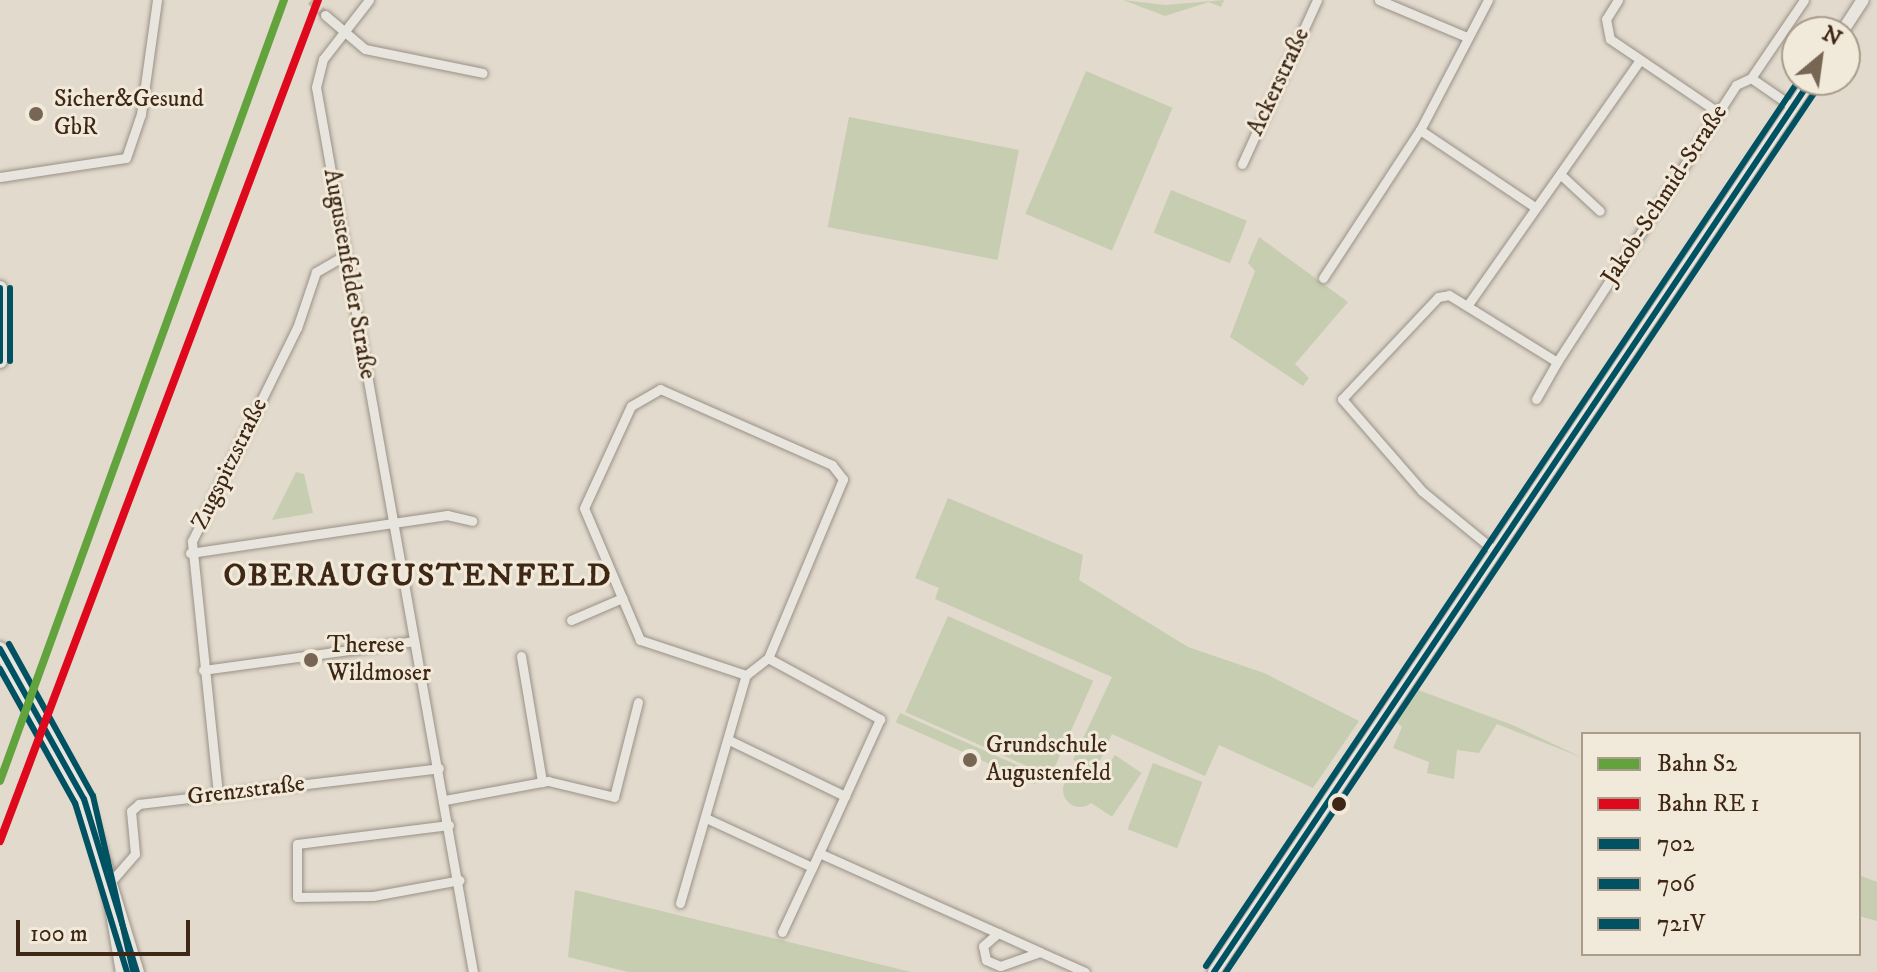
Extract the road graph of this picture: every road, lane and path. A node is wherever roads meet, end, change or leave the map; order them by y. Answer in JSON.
{"nodes":[{"id":1,"x":157,"y":0,"type":"edge"},
{"id":2,"x":369,"y":0,"type":"edge"},
{"id":3,"x":1317,"y":0,"type":"edge"},
{"id":4,"x":1379,"y":0,"type":"edge"},
{"id":5,"x":1488,"y":0,"type":"edge"},
{"id":6,"x":1618,"y":0,"type":"edge"},
{"id":7,"x":1804,"y":0,"type":"edge"},
{"id":8,"x":325,"y":15,"type":"tunnel mouth"},
{"id":9,"x":344,"y":35,"type":"junction"},
{"id":10,"x":1467,"y":37,"type":"junction"},
{"id":11,"x":1640,"y":60,"type":"junction"},
{"id":12,"x":483,"y":73,"type":"dead end"},
{"id":13,"x":1751,"y":78,"type":"junction"},
{"id":14,"x":1800,"y":96,"type":"edge"},
{"id":15,"x":1793,"y":107,"type":"junction"},
{"id":16,"x":1718,"y":112,"type":"junction"},
{"id":17,"x":1420,"y":130,"type":"junction"},
{"id":18,"x":1242,"y":164,"type":"dead end"},
{"id":19,"x":1560,"y":174,"type":"junction"},
{"id":20,"x":0,"y":177,"type":"edge"},
{"id":21,"x":1533,"y":206,"type":"junction"},
{"id":22,"x":1600,"y":211,"type":"dead end"},
{"id":23,"x":345,"y":255,"type":"junction"},
{"id":24,"x":1323,"y":278,"type":"dead end"},
{"id":25,"x":0,"y":288,"type":"edge"},
{"id":26,"x":1467,"y":306,"type":"junction"},
{"id":27,"x":0,"y":359,"type":"edge"},
{"id":28,"x":1557,"y":362,"type":"junction"},
{"id":29,"x":1536,"y":399,"type":"dead end"},
{"id":30,"x":472,"y":521,"type":"dead end"},
{"id":31,"x":394,"y":522,"type":"junction"},
{"id":32,"x":1495,"y":551,"type":"junction"},
{"id":33,"x":190,"y":553,"type":"junction"},
{"id":34,"x":622,"y":598,"type":"junction"},
{"id":35,"x":571,"y":620,"type":"dead end"},
{"id":36,"x":414,"y":641,"type":"junction"},
{"id":37,"x":0,"y":649,"type":"edge"},
{"id":38,"x":521,"y":656,"type":"dead end"},
{"id":39,"x":768,"y":658,"type":"junction"},
{"id":40,"x":203,"y":670,"type":"junction"},
{"id":41,"x":746,"y":675,"type":"junction"},
{"id":42,"x":638,"y":702,"type":"dead end"},
{"id":43,"x":729,"y":740,"type":"junction"},
{"id":44,"x":439,"y":768,"type":"junction"},
{"id":45,"x":542,"y":782,"type":"junction"},
{"id":46,"x":218,"y":794,"type":"junction"},
{"id":47,"x":845,"y":796,"type":"junction"},
{"id":48,"x":445,"y":800,"type":"junction"},
{"id":49,"x":708,"y":819,"type":"junction"},
{"id":50,"x":449,"y":825,"type":"junction"},
{"id":51,"x":819,"y":853,"type":"junction"},
{"id":52,"x":105,"y":865,"type":"junction"},
{"id":53,"x":812,"y":867,"type":"junction"},
{"id":54,"x":114,"y":878,"type":"junction"},
{"id":55,"x":460,"y":880,"type":"junction"},
{"id":56,"x":680,"y":903,"type":"dead end"},
{"id":57,"x":782,"y":932,"type":"dead end"},
{"id":58,"x":998,"y":933,"type":"junction"},
{"id":59,"x":1040,"y":952,"type":"junction"},
{"id":60,"x":123,"y":972,"type":"edge"},
{"id":61,"x":137,"y":972,"type":"edge"},
{"id":62,"x":473,"y":972,"type":"edge"},
{"id":63,"x":1085,"y":972,"type":"edge"},
{"id":64,"x":1214,"y":972,"type":"edge"}],
"edges":[{"from":1,"to":20,"type":"street"},
{"from":2,"to":9,"type":"street","name":"Augustenfelder Straße"},
{"from":3,"to":18,"type":"street","name":"Ackerstraße"},
{"from":4,"to":10,"type":"street"},
{"from":5,"to":10,"type":"street"},
{"from":6,"to":11,"type":"street"},
{"from":7,"to":13,"type":"street","name":"Jakob-Schmid-Straße"},
{"from":8,"to":9,"type":"street"},
{"from":9,"to":12,"type":"street"},
{"from":9,"to":23,"type":"street","name":"Augustenfelder Straße"},
{"from":10,"to":17,"type":"street"},
{"from":11,"to":16,"type":"street"},
{"from":11,"to":19,"type":"street"},
{"from":13,"to":15,"type":"street"},
{"from":13,"to":16,"type":"street","name":"Jakob-Schmid-Straße"},
{"from":14,"to":15,"type":"street"},
{"from":15,"to":32,"type":"street"},
{"from":16,"to":28,"type":"street","name":"Jakob-Schmid-Straße"},
{"from":17,"to":21,"type":"street"},
{"from":17,"to":24,"type":"street"},
{"from":19,"to":21,"type":"street"},
{"from":19,"to":22,"type":"street"},
{"from":21,"to":26,"type":"street"},
{"from":23,"to":31,"type":"street","name":"Augustenfelder Straße"},
{"from":23,"to":33,"type":"street","name":"Zugspitzstraße"},
{"from":25,"to":27,"type":"main road"},
{"from":26,"to":28,"type":"street"},
{"from":26,"to":32,"type":"street"},
{"from":28,"to":29,"type":"street","name":"Jakob-Schmid-Straße"},
{"from":30,"to":31,"type":"street"},
{"from":31,"to":33,"type":"street"},
{"from":31,"to":36,"type":"street","name":"Augustenfelder Straße"},
{"from":32,"to":64,"type":"street"},
{"from":33,"to":40,"type":"street","name":"Zugspitzstraße"},
{"from":34,"to":35,"type":"street"},
{"from":34,"to":39,"type":"street"},
{"from":34,"to":41,"type":"street"},
{"from":36,"to":40,"type":"street"},
{"from":36,"to":44,"type":"street","name":"Augustenfelder Straße"},
{"from":37,"to":52,"type":"main road"},
{"from":38,"to":45,"type":"street"},
{"from":39,"to":41,"type":"street"},
{"from":39,"to":47,"type":"street"},
{"from":40,"to":46,"type":"street","name":"Zugspitzstraße"},
{"from":41,"to":43,"type":"street"},
{"from":42,"to":45,"type":"street"},
{"from":43,"to":47,"type":"street"},
{"from":43,"to":49,"type":"street"},
{"from":44,"to":46,"type":"street","name":"Grenzstraße"},
{"from":44,"to":48,"type":"street","name":"Augustenfelder Straße"},
{"from":45,"to":48,"type":"street"},
{"from":46,"to":54,"type":"street","name":"Grenzstraße"},
{"from":47,"to":51,"type":"street"},
{"from":48,"to":50,"type":"street","name":"Augustenfelder Straße"},
{"from":49,"to":53,"type":"street"},
{"from":49,"to":56,"type":"street"},
{"from":50,"to":55,"type":"street","name":"Augustenfelder Straße"},
{"from":50,"to":55,"type":"street"},
{"from":51,"to":53,"type":"street"},
{"from":51,"to":58,"type":"street"},
{"from":52,"to":54,"type":"main road"},
{"from":52,"to":60,"type":"main road"},
{"from":53,"to":57,"type":"street"},
{"from":54,"to":61,"type":"main road"},
{"from":55,"to":62,"type":"street","name":"Augustenfelder Straße"},
{"from":58,"to":59,"type":"street"},
{"from":58,"to":59,"type":"street"},
{"from":59,"to":63,"type":"street"}]}
